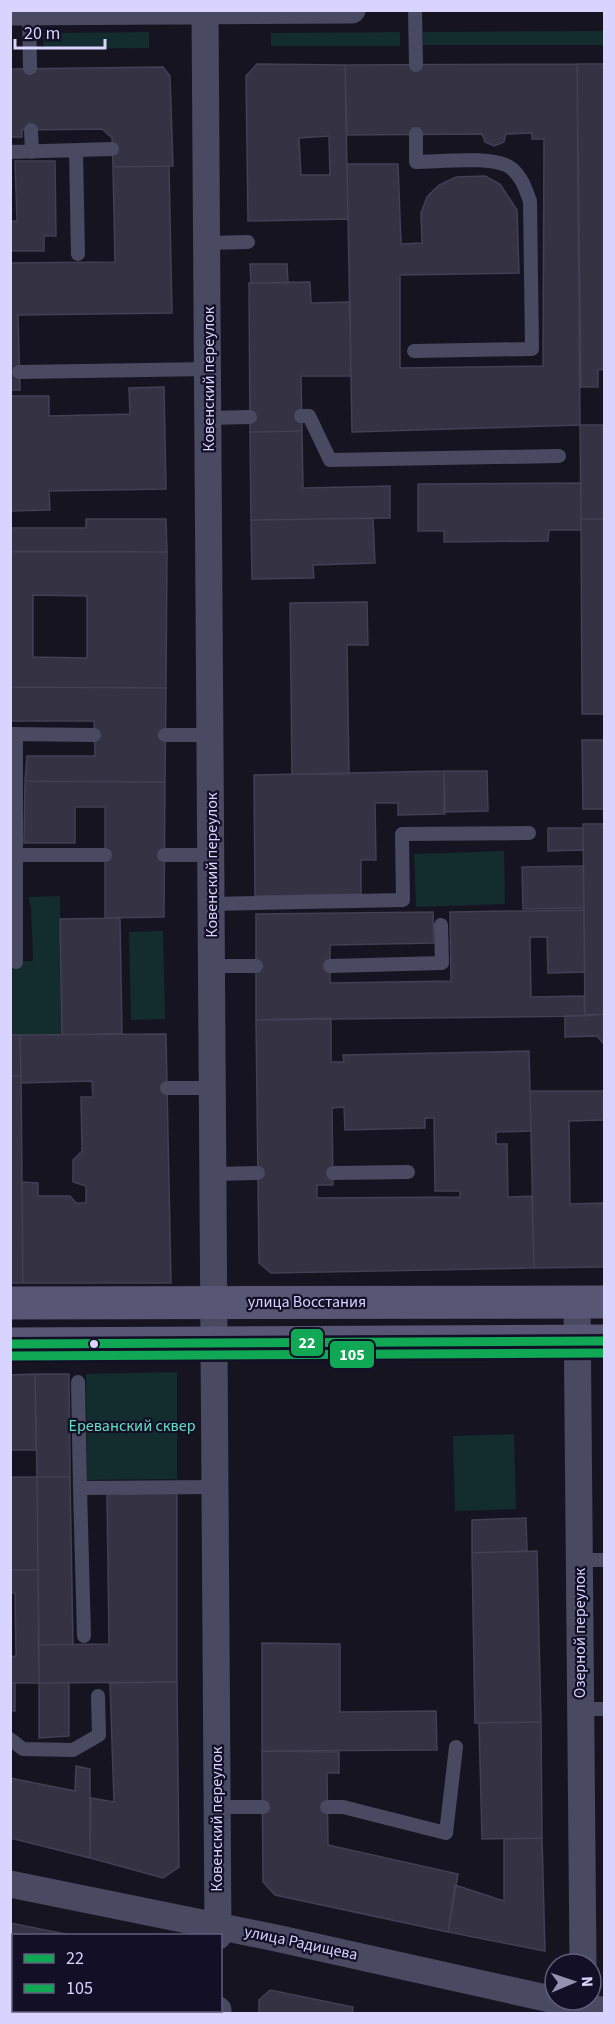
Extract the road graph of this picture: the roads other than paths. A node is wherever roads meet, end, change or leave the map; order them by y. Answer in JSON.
{"nodes":[{"id":1,"x":352,"y":10,"type":"edge"},
{"id":2,"x":416,"y":10,"type":"edge"},
{"id":3,"x":91,"y":11,"type":"edge"},
{"id":4,"x":205,"y":11,"type":"edge"},
{"id":5,"x":344,"y":11,"type":"edge"},
{"id":6,"x":20,"y":12,"type":"edge"},
{"id":7,"x":416,"y":65,"type":"dead end"},
{"id":8,"x":30,"y":68,"type":"dead end"},
{"id":9,"x":31,"y":130,"type":"dead end"},
{"id":10,"x":416,"y":134,"type":"dead end"},
{"id":11,"x":112,"y":149,"type":"dead end"},
{"id":12,"x":76,"y":151,"type":"junction"},
{"id":13,"x":10,"y":152,"type":"edge"},
{"id":14,"x":32,"y":152,"type":"junction"},
{"id":15,"x":248,"y":242,"type":"dead end"},
{"id":16,"x":208,"y":243,"type":"junction"},
{"id":17,"x":78,"y":254,"type":"dead end"},
{"id":18,"x":414,"y":351,"type":"dead end"},
{"id":19,"x":209,"y":369,"type":"junction"},
{"id":20,"x":19,"y":372,"type":"dead end"},
{"id":21,"x":301,"y":416,"type":"dead end"},
{"id":22,"x":250,"y":417,"type":"dead end"},
{"id":23,"x":209,"y":418,"type":"junction"},
{"id":24,"x":559,"y":456,"type":"dead end"},
{"id":25,"x":14,"y":734,"type":"edge"},
{"id":26,"x":94,"y":735,"type":"dead end"},
{"id":27,"x":165,"y":735,"type":"dead end"},
{"id":28,"x":211,"y":735,"type":"junction"},
{"id":29,"x":529,"y":833,"type":"dead end"},
{"id":30,"x":13,"y":855,"type":"edge"},
{"id":31,"x":105,"y":855,"type":"dead end"},
{"id":32,"x":164,"y":855,"type":"dead end"},
{"id":33,"x":212,"y":855,"type":"junction"},
{"id":34,"x":212,"y":904,"type":"junction"},
{"id":35,"x":441,"y":925,"type":"dead end"},
{"id":36,"x":16,"y":962,"type":"dead end"},
{"id":37,"x":213,"y":966,"type":"junction"},
{"id":38,"x":256,"y":966,"type":"dead end"},
{"id":39,"x":330,"y":966,"type":"dead end"},
{"id":40,"x":167,"y":1088,"type":"dead end"},
{"id":41,"x":214,"y":1088,"type":"junction"},
{"id":42,"x":408,"y":1172,"type":"dead end"},
{"id":43,"x":258,"y":1173,"type":"dead end"},
{"id":44,"x":333,"y":1173,"type":"dead end"},
{"id":45,"x":214,"y":1174,"type":"junction"},
{"id":46,"x":215,"y":1302,"type":"junction"},
{"id":47,"x":591,"y":1302,"type":"edge"},
{"id":48,"x":10,"y":1303,"type":"edge"},
{"id":49,"x":591,"y":1341,"type":"edge"},
{"id":50,"x":215,"y":1342,"type":"junction"},
{"id":51,"x":10,"y":1344,"type":"edge"},
{"id":52,"x":78,"y":1382,"type":"dead end"},
{"id":53,"x":216,"y":1487,"type":"junction"},
{"id":54,"x":80,"y":1488,"type":"junction"},
{"id":55,"x":592,"y":1560,"type":"edge"},
{"id":56,"x":84,"y":1636,"type":"dead end"},
{"id":57,"x":98,"y":1696,"type":"dead end"},
{"id":58,"x":592,"y":1709,"type":"edge"},
{"id":59,"x":10,"y":1739,"type":"edge"},
{"id":60,"x":456,"y":1747,"type":"dead end"},
{"id":61,"x":217,"y":1807,"type":"junction"},
{"id":62,"x":263,"y":1807,"type":"dead end"},
{"id":63,"x":327,"y":1807,"type":"dead end"},
{"id":64,"x":10,"y":1884,"type":"edge"},
{"id":65,"x":218,"y":1931,"type":"edge"},
{"id":66,"x":582,"y":1952,"type":"edge"},
{"id":67,"x":543,"y":1998,"type":"edge"}],
"edges":[{"from":1,"to":5,"type":"street"},
{"from":2,"to":7,"type":"lane"},
{"from":3,"to":4,"type":"street"},
{"from":3,"to":6,"type":"street"},
{"from":4,"to":5,"type":"street"},
{"from":4,"to":16,"type":"street","name":"Ковенский переулок"},
{"from":6,"to":8,"type":"lane"},
{"from":9,"to":14,"type":"lane"},
{"from":10,"to":18,"type":"lane"},
{"from":11,"to":12,"type":"lane"},
{"from":12,"to":14,"type":"lane"},
{"from":12,"to":17,"type":"lane"},
{"from":13,"to":14,"type":"lane"},
{"from":15,"to":16,"type":"lane"},
{"from":16,"to":19,"type":"street","name":"Ковенский переулок"},
{"from":19,"to":20,"type":"lane"},
{"from":19,"to":23,"type":"street","name":"Ковенский переулок"},
{"from":21,"to":24,"type":"lane"},
{"from":22,"to":23,"type":"lane"},
{"from":23,"to":28,"type":"street","name":"Ковенский переулок"},
{"from":25,"to":26,"type":"lane"},
{"from":25,"to":30,"type":"lane"},
{"from":27,"to":28,"type":"lane"},
{"from":28,"to":33,"type":"street","name":"Ковенский переулок"},
{"from":29,"to":34,"type":"lane"},
{"from":30,"to":31,"type":"lane"},
{"from":30,"to":36,"type":"lane"},
{"from":32,"to":33,"type":"lane"},
{"from":33,"to":34,"type":"street","name":"Ковенский переулок"},
{"from":34,"to":37,"type":"street","name":"Ковенский переулок"},
{"from":35,"to":39,"type":"lane"},
{"from":37,"to":38,"type":"lane"},
{"from":37,"to":41,"type":"street","name":"Ковенский переулок"},
{"from":40,"to":41,"type":"lane"},
{"from":41,"to":45,"type":"street","name":"Ковенский переулок"},
{"from":42,"to":44,"type":"lane"},
{"from":43,"to":45,"type":"lane"},
{"from":45,"to":46,"type":"street","name":"Ковенский переулок"},
{"from":46,"to":47,"type":"street","name":"улица Восстания"},
{"from":46,"to":48,"type":"street","name":"улица Восстания"},
{"from":46,"to":50,"type":"street","name":"Ковенский переулок"},
{"from":47,"to":49,"type":"street","name":"Озерной переулок"},
{"from":49,"to":50,"type":"street"},
{"from":49,"to":55,"type":"street","name":"Озерной переулок"},
{"from":50,"to":51,"type":"street"},
{"from":50,"to":53,"type":"street","name":"Ковенский переулок"},
{"from":52,"to":54,"type":"lane"},
{"from":53,"to":54,"type":"lane"},
{"from":53,"to":61,"type":"street","name":"Ковенский переулок"},
{"from":54,"to":56,"type":"lane"},
{"from":55,"to":58,"type":"street","name":"Озерной переулок"},
{"from":57,"to":59,"type":"lane"},
{"from":58,"to":66,"type":"street","name":"Озерной переулок"},
{"from":60,"to":63,"type":"lane"},
{"from":61,"to":62,"type":"lane"},
{"from":61,"to":65,"type":"street","name":"Ковенский переулок"},
{"from":64,"to":65,"type":"street","name":"улица Радищева"},
{"from":65,"to":67,"type":"street","name":"улица Радищева"}]}
